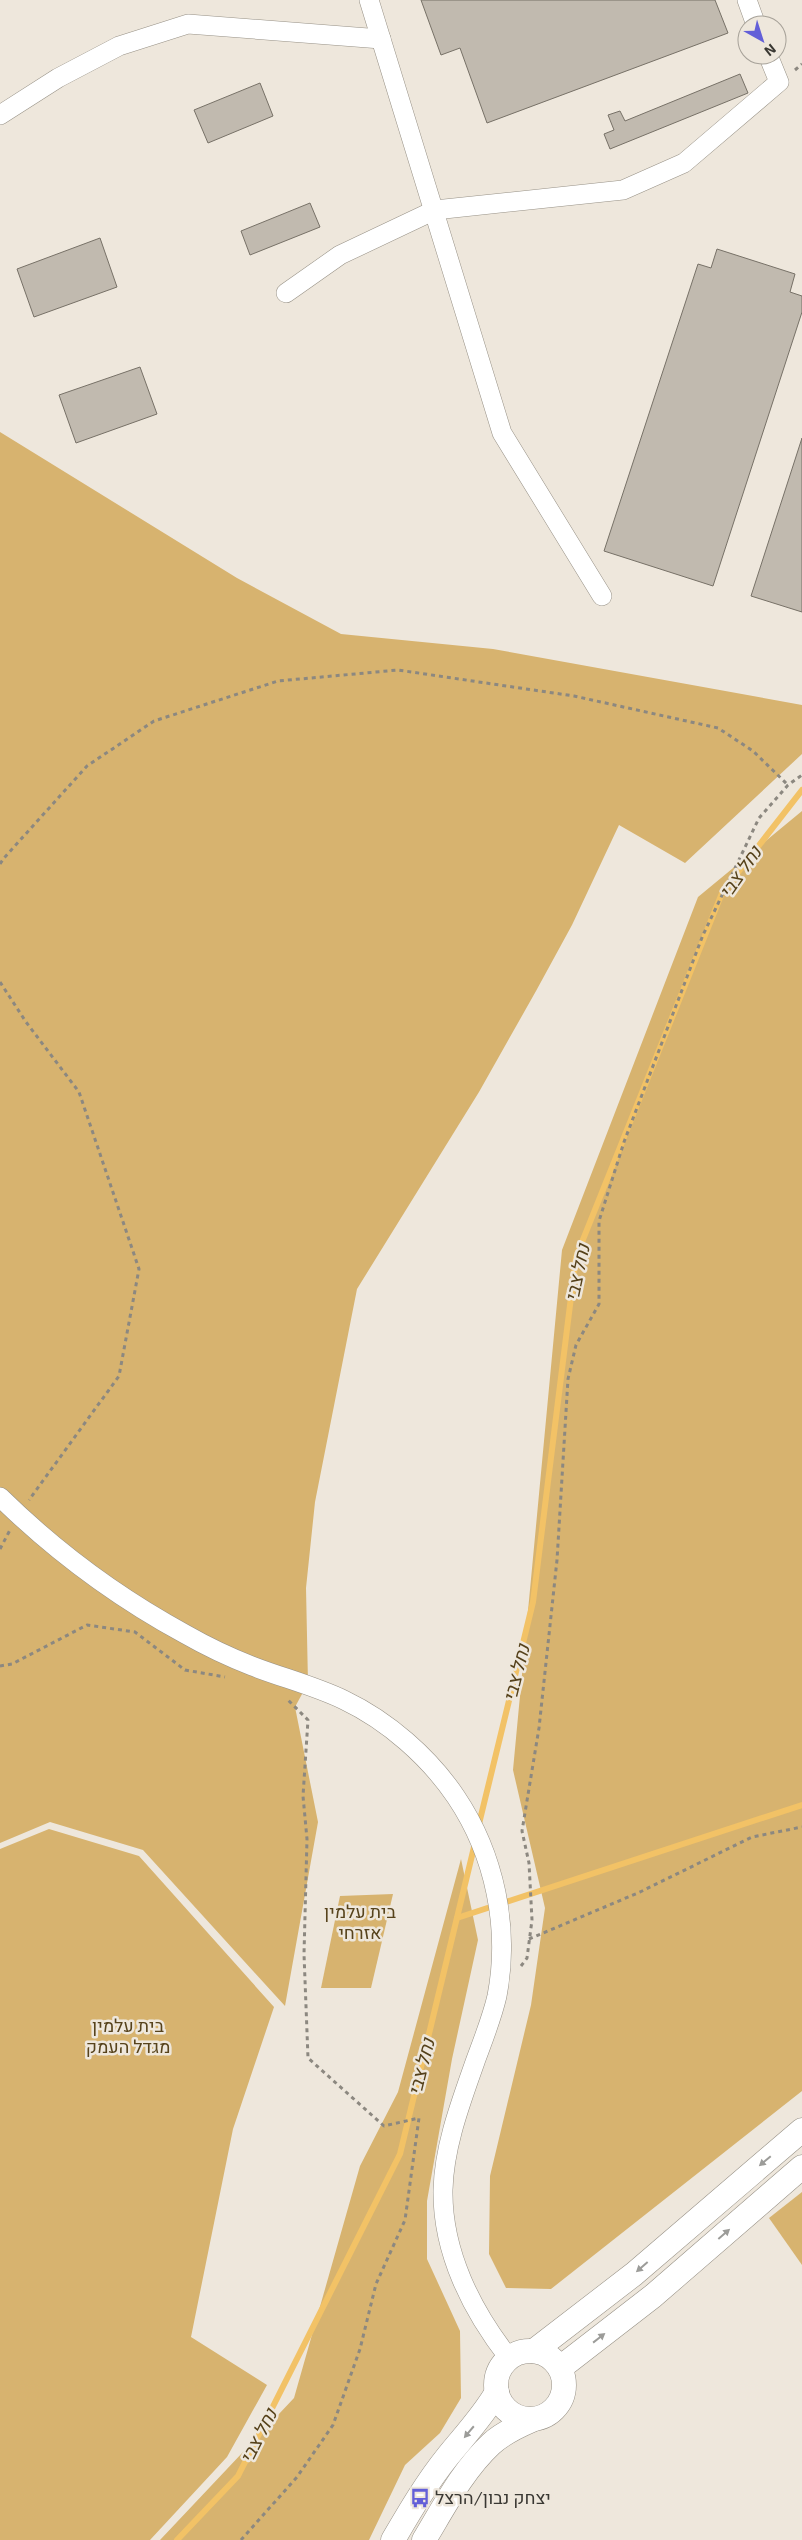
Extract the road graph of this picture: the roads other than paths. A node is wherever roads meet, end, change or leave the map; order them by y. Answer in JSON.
{"nodes":[{"id":1,"x":369,"y":0,"type":"edge"},
{"id":2,"x":747,"y":0,"type":"edge"},
{"id":3,"x":752,"y":15,"type":"edge"},
{"id":4,"x":381,"y":38,"type":"junction"},
{"id":5,"x":772,"y":65,"type":"edge"},
{"id":6,"x":0,"y":115,"type":"edge"},
{"id":7,"x":435,"y":210,"type":"junction"},
{"id":8,"x":286,"y":293,"type":"dead end"},
{"id":9,"x":602,"y":596,"type":"dead end"},
{"id":10,"x":0,"y":1497,"type":"edge"},
{"id":11,"x":802,"y":2130,"type":"edge"},
{"id":12,"x":802,"y":2167,"type":"edge"},
{"id":13,"x":534,"y":2351,"type":"junction"},
{"id":14,"x":509,"y":2358,"type":"junction"},
{"id":15,"x":560,"y":2368,"type":"junction"},
{"id":16,"x":497,"y":2392,"type":"junction"},
{"id":17,"x":532,"y":2420,"type":"junction"},
{"id":18,"x":394,"y":2540,"type":"edge"},
{"id":19,"x":424,"y":2540,"type":"edge"}],
"edges":[{"from":1,"to":4,"type":"street"},
{"from":2,"to":3,"type":"street"},
{"from":4,"to":6,"type":"street"},
{"from":4,"to":7,"type":"street"},
{"from":5,"to":7,"type":"street"},
{"from":7,"to":8,"type":"street"},
{"from":7,"to":9,"type":"street"},
{"from":10,"to":14,"type":"street"},
{"from":11,"to":13,"type":"street","one_way":true},
{"from":15,"to":12,"type":"street","one_way":true},
{"from":13,"to":14,"type":"street"},
{"from":13,"to":15,"type":"street"},
{"from":14,"to":16,"type":"street"},
{"from":15,"to":17,"type":"street"},
{"from":16,"to":17,"type":"street"},
{"from":16,"to":18,"type":"street","one_way":true},
{"from":17,"to":19,"type":"street"}]}
